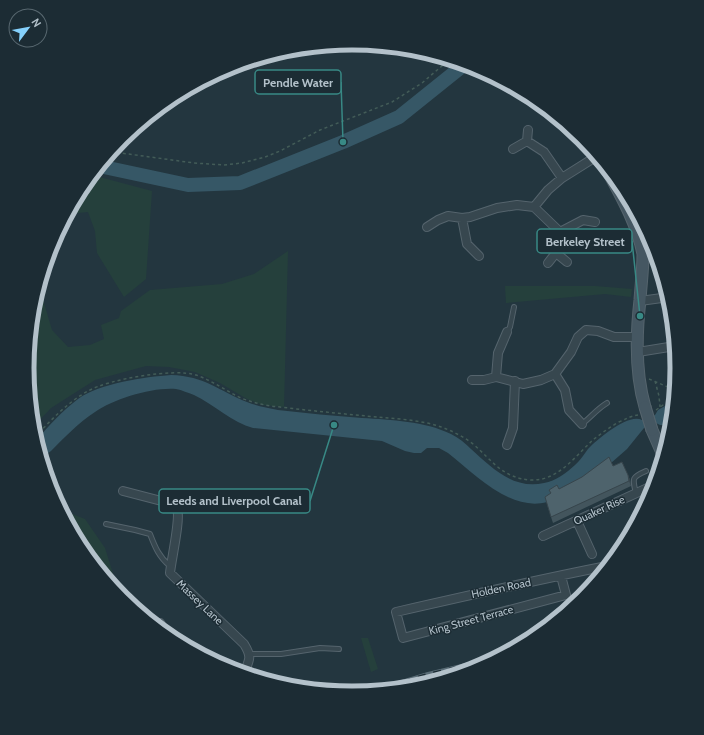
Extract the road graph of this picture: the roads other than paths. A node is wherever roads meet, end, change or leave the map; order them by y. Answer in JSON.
{"nodes":[{"id":1,"x":528,"y":130,"type":"dead end"},
{"id":2,"x":527,"y":141,"type":"junction"},
{"id":3,"x":513,"y":149,"type":"dead end"},
{"id":4,"x":592,"y":159,"type":"edge"},
{"id":5,"x":562,"y":178,"type":"junction"},
{"id":6,"x":534,"y":207,"type":"junction"},
{"id":7,"x":462,"y":218,"type":"junction"},
{"id":8,"x":595,"y":222,"type":"dead end"},
{"id":9,"x":636,"y":225,"type":"edge"},
{"id":10,"x":427,"y":228,"type":"dead end"},
{"id":11,"x":560,"y":232,"type":"junction"},
{"id":12,"x":556,"y":253,"type":"junction"},
{"id":13,"x":649,"y":253,"type":"edge"},
{"id":14,"x":643,"y":254,"type":"junction"},
{"id":15,"x":480,"y":256,"type":"dead end"},
{"id":16,"x":567,"y":262,"type":"dead end"},
{"id":17,"x":548,"y":263,"type":"dead end"},
{"id":18,"x":662,"y":298,"type":"edge"},
{"id":19,"x":640,"y":301,"type":"junction"},
{"id":20,"x":514,"y":307,"type":"dead end"},
{"id":21,"x":507,"y":332,"type":"joint"},
{"id":22,"x":638,"y":337,"type":"junction"},
{"id":23,"x":669,"y":347,"type":"edge"},
{"id":24,"x":638,"y":352,"type":"junction"},
{"id":25,"x":554,"y":374,"type":"junction"},
{"id":26,"x":496,"y":377,"type":"junction"},
{"id":27,"x":472,"y":380,"type":"dead end"},
{"id":28,"x":515,"y":381,"type":"junction"},
{"id":29,"x":606,"y":403,"type":"dead end"},
{"id":30,"x":582,"y":424,"type":"joint"},
{"id":31,"x":507,"y":445,"type":"dead end"},
{"id":32,"x":660,"y":447,"type":"edge"},
{"id":33,"x":646,"y":471,"type":"dead end"},
{"id":34,"x":646,"y":489,"type":"edge"},
{"id":35,"x":123,"y":491,"type":"dead end"},
{"id":36,"x":639,"y":492,"type":"junction"},
{"id":37,"x":643,"y":496,"type":"edge"},
{"id":38,"x":576,"y":520,"type":"junction"},
{"id":39,"x":106,"y":524,"type":"dead end"},
{"id":40,"x":543,"y":536,"type":"dead end"},
{"id":41,"x":592,"y":554,"type":"dead end"},
{"id":42,"x":171,"y":566,"type":"junction"},
{"id":43,"x":598,"y":568,"type":"edge"},
{"id":44,"x":561,"y":576,"type":"junction"},
{"id":45,"x":396,"y":612,"type":"joint"},
{"id":46,"x":339,"y":649,"type":"dead end"},
{"id":47,"x":250,"y":654,"type":"junction"},
{"id":48,"x":246,"y":668,"type":"edge"}],
"edges":[{"from":1,"to":2,"type":"street"},
{"from":2,"to":3,"type":"street"},
{"from":2,"to":5,"type":"street"},
{"from":4,"to":5,"type":"street"},
{"from":5,"to":6,"type":"street"},
{"from":6,"to":7,"type":"street"},
{"from":6,"to":11,"type":"street"},
{"from":7,"to":10,"type":"street"},
{"from":7,"to":15,"type":"street"},
{"from":8,"to":11,"type":"street"},
{"from":9,"to":14,"type":"main road"},
{"from":11,"to":12,"type":"street"},
{"from":12,"to":16,"type":"street"},
{"from":12,"to":17,"type":"street"},
{"from":13,"to":14,"type":"street"},
{"from":14,"to":19,"type":"main road"},
{"from":18,"to":19,"type":"street"},
{"from":19,"to":22,"type":"main road"},
{"from":20,"to":21,"type":"lane"},
{"from":21,"to":26,"type":"street"},
{"from":22,"to":24,"type":"main road"},
{"from":22,"to":25,"type":"street"},
{"from":23,"to":24,"type":"street"},
{"from":24,"to":32,"type":"main road","bridge":true},
{"from":25,"to":28,"type":"street"},
{"from":25,"to":30,"type":"street"},
{"from":26,"to":27,"type":"street"},
{"from":26,"to":28,"type":"street"},
{"from":28,"to":31,"type":"street"},
{"from":29,"to":30,"type":"lane"},
{"from":33,"to":36,"type":"lane"},
{"from":34,"to":36,"type":"street","name":"Quaker Rise"},
{"from":35,"to":42,"type":"street","name":"Massey Lane"},
{"from":36,"to":37,"type":"street"},
{"from":36,"to":38,"type":"street","name":"Quaker Rise"},
{"from":38,"to":40,"type":"street","name":"Quaker Rise"},
{"from":38,"to":41,"type":"street"},
{"from":39,"to":42,"type":"lane"},
{"from":42,"to":47,"type":"street","name":"Massey Lane"},
{"from":43,"to":44,"type":"street","name":"Holden Road"},
{"from":44,"to":45,"type":"street","name":"Holden Road"},
{"from":44,"to":45,"type":"street","name":"King Street Terrace"},
{"from":46,"to":47,"type":"lane"},
{"from":47,"to":48,"type":"street"}]}
